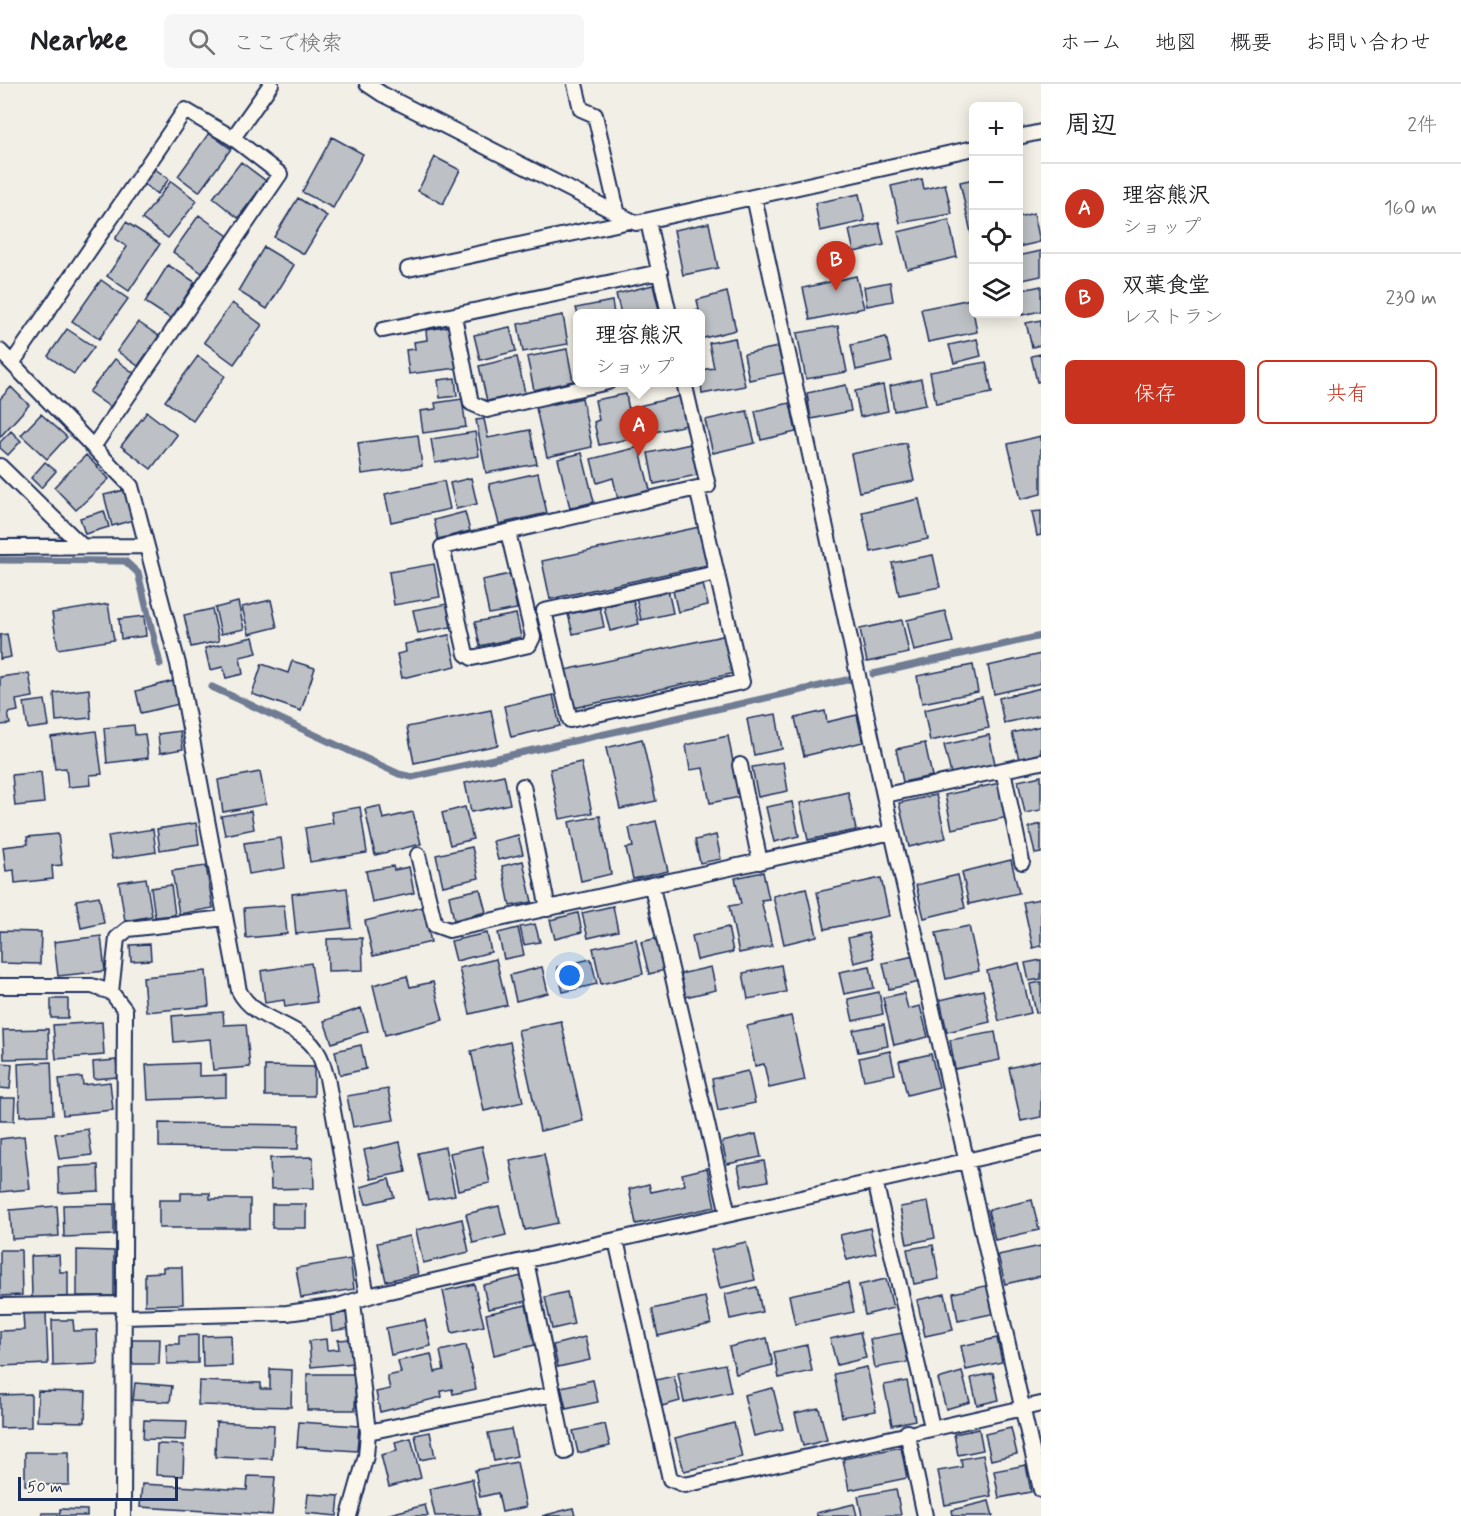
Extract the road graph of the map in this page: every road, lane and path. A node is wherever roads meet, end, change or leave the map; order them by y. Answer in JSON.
{"nodes":[{"id":1,"x":271,"y":84,"type":"edge"},
{"id":2,"x":367,"y":84,"type":"edge"},
{"id":3,"x":575,"y":84,"type":"edge"},
{"id":4,"x":1041,"y":132,"type":"edge"},
{"id":5,"x":1023,"y":136,"type":"edge"},
{"id":6,"x":232,"y":138,"type":"junction"},
{"id":7,"x":969,"y":148,"type":"edge"},
{"id":8,"x":754,"y":197,"type":"junction"},
{"id":9,"x":624,"y":218,"type":"junction"},
{"id":10,"x":648,"y":222,"type":"junction"},
{"id":11,"x":408,"y":269,"type":"dead end"},
{"id":12,"x":660,"y":272,"type":"junction"},
{"id":13,"x":668,"y":309,"type":"edge"},
{"id":14,"x":454,"y":316,"type":"junction"},
{"id":15,"x":383,"y":330,"type":"dead end"},
{"id":16,"x":0,"y":351,"type":"edge"},
{"id":17,"x":13,"y":362,"type":"junction"},
{"id":18,"x":586,"y":387,"type":"edge"},
{"id":19,"x":685,"y":387,"type":"edge"},
{"id":20,"x":93,"y":447,"type":"junction"},
{"id":21,"x":0,"y":466,"type":"edge"},
{"id":22,"x":697,"y":488,"type":"junction"},
{"id":23,"x":508,"y":532,"type":"junction"},
{"id":24,"x":81,"y":545,"type":"junction"},
{"id":25,"x":147,"y":546,"type":"junction"},
{"id":26,"x":0,"y":547,"type":"edge"},
{"id":27,"x":717,"y":573,"type":"junction"},
{"id":28,"x":549,"y":633,"type":"junction"},
{"id":29,"x":533,"y":637,"type":"junction"},
{"id":30,"x":1041,"y":762,"type":"edge"},
{"id":31,"x":740,"y":765,"type":"dead end"},
{"id":32,"x":1004,"y":770,"type":"junction"},
{"id":33,"x":523,"y":786,"type":"dead end"},
{"id":34,"x":885,"y":795,"type":"junction"},
{"id":35,"x":892,"y":832,"type":"junction"},
{"id":36,"x":418,"y":855,"type":"dead end"},
{"id":37,"x":1022,"y":861,"type":"dead end"},
{"id":38,"x":760,"y":862,"type":"junction"},
{"id":39,"x":652,"y":887,"type":"junction"},
{"id":40,"x":548,"y":909,"type":"junction"},
{"id":41,"x":225,"y":918,"type":"junction"},
{"id":42,"x":0,"y":986,"type":"edge"},
{"id":43,"x":111,"y":992,"type":"junction"},
{"id":44,"x":1041,"y":1144,"type":"edge"},
{"id":45,"x":966,"y":1160,"type":"junction"},
{"id":46,"x":875,"y":1181,"type":"junction"},
{"id":47,"x":728,"y":1214,"type":"junction"},
{"id":48,"x":616,"y":1240,"type":"junction"},
{"id":49,"x":526,"y":1262,"type":"junction"},
{"id":50,"x":367,"y":1296,"type":"junction"},
{"id":51,"x":353,"y":1302,"type":"junction"},
{"id":52,"x":0,"y":1306,"type":"edge"},
{"id":53,"x":123,"y":1310,"type":"junction"},
{"id":54,"x":553,"y":1394,"type":"junction"},
{"id":55,"x":1041,"y":1404,"type":"edge"},
{"id":56,"x":1023,"y":1408,"type":"junction"},
{"id":57,"x":932,"y":1427,"type":"junction"},
{"id":58,"x":368,"y":1432,"type":"junction"},
{"id":59,"x":907,"y":1432,"type":"junction"},
{"id":60,"x":565,"y":1452,"type":"dead end"},
{"id":61,"x":1041,"y":1490,"type":"edge"},
{"id":62,"x":123,"y":1516,"type":"edge"},
{"id":63,"x":349,"y":1516,"type":"edge"},
{"id":64,"x":925,"y":1516,"type":"edge"}],
"edges":[{"from":1,"to":6,"type":"lane"},
{"from":2,"to":9,"type":"lane"},
{"from":3,"to":9,"type":"lane"},
{"from":4,"to":5,"type":"lane"},
{"from":6,"to":17,"type":"lane"},
{"from":6,"to":20,"type":"lane"},
{"from":7,"to":8,"type":"lane"},
{"from":8,"to":10,"type":"lane"},
{"from":8,"to":34,"type":"lane"},
{"from":9,"to":10,"type":"lane"},
{"from":9,"to":11,"type":"lane"},
{"from":10,"to":12,"type":"lane"},
{"from":12,"to":13,"type":"lane"},
{"from":12,"to":14,"type":"lane"},
{"from":14,"to":15,"type":"lane"},
{"from":14,"to":18,"type":"lane"},
{"from":16,"to":17,"type":"lane"},
{"from":17,"to":20,"type":"lane"},
{"from":19,"to":22,"type":"lane"},
{"from":20,"to":25,"type":"lane"},
{"from":21,"to":24,"type":"lane"},
{"from":22,"to":23,"type":"lane"},
{"from":22,"to":27,"type":"lane"},
{"from":23,"to":29,"type":"lane"},
{"from":23,"to":29,"type":"lane"},
{"from":24,"to":25,"type":"lane"},
{"from":24,"to":26,"type":"lane"},
{"from":25,"to":41,"type":"lane"},
{"from":27,"to":28,"type":"lane"},
{"from":27,"to":28,"type":"lane"},
{"from":28,"to":29,"type":"lane"},
{"from":30,"to":32,"type":"lane"},
{"from":31,"to":38,"type":"lane"},
{"from":32,"to":34,"type":"lane"},
{"from":32,"to":37,"type":"lane"},
{"from":33,"to":40,"type":"lane"},
{"from":34,"to":35,"type":"lane"},
{"from":35,"to":38,"type":"lane"},
{"from":35,"to":45,"type":"lane"},
{"from":36,"to":40,"type":"lane"},
{"from":38,"to":39,"type":"lane"},
{"from":39,"to":40,"type":"lane"},
{"from":39,"to":47,"type":"lane"},
{"from":41,"to":43,"type":"lane"},
{"from":41,"to":50,"type":"lane"},
{"from":42,"to":43,"type":"lane"},
{"from":43,"to":53,"type":"lane"},
{"from":44,"to":45,"type":"lane"},
{"from":45,"to":46,"type":"lane"},
{"from":45,"to":56,"type":"lane"},
{"from":46,"to":47,"type":"lane"},
{"from":46,"to":57,"type":"lane"},
{"from":47,"to":48,"type":"lane"},
{"from":48,"to":49,"type":"lane"},
{"from":48,"to":59,"type":"lane"},
{"from":49,"to":50,"type":"lane"},
{"from":49,"to":54,"type":"lane"},
{"from":50,"to":51,"type":"lane"},
{"from":51,"to":53,"type":"lane"},
{"from":51,"to":58,"type":"lane"},
{"from":52,"to":53,"type":"lane"},
{"from":53,"to":62,"type":"lane"},
{"from":54,"to":58,"type":"lane"},
{"from":54,"to":60,"type":"lane"},
{"from":55,"to":56,"type":"lane"},
{"from":56,"to":57,"type":"lane"},
{"from":56,"to":61,"type":"lane"},
{"from":57,"to":59,"type":"lane"},
{"from":58,"to":63,"type":"lane"},
{"from":59,"to":64,"type":"lane"}]}
